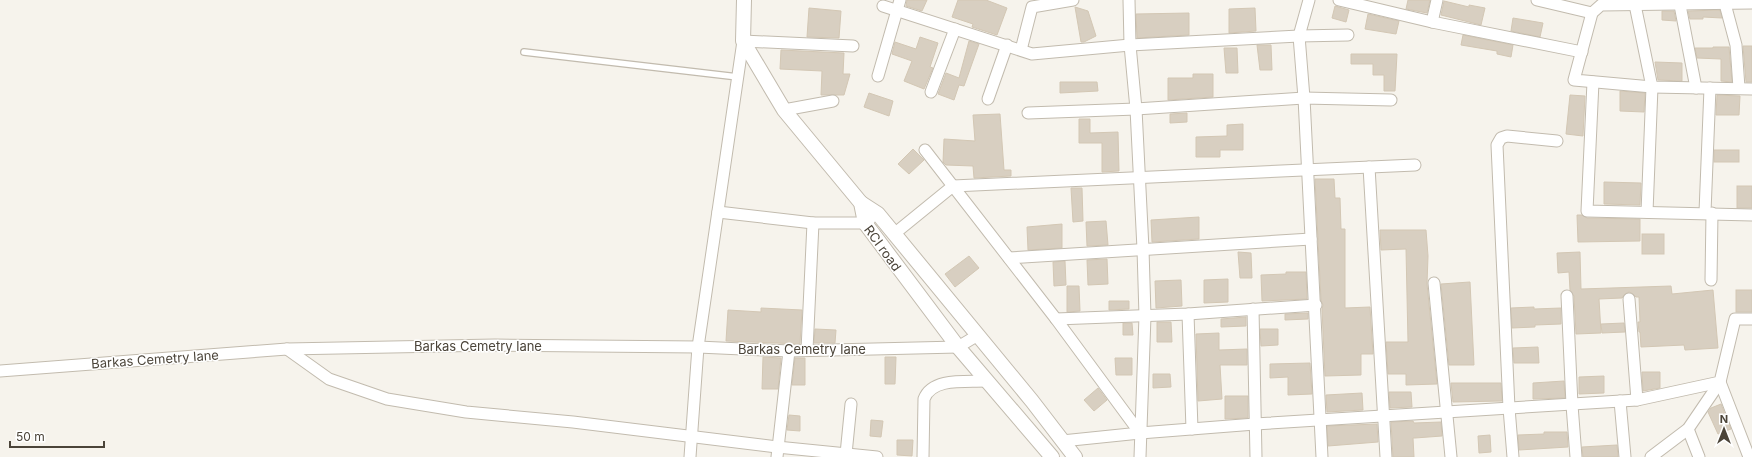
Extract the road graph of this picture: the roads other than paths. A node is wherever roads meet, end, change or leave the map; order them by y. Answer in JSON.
{"nodes":[{"id":1,"x":744,"y":0,"type":"edge"},
{"id":2,"x":1073,"y":0,"type":"edge"},
{"id":3,"x":1129,"y":0,"type":"edge"},
{"id":4,"x":1309,"y":0,"type":"edge"},
{"id":5,"x":1338,"y":0,"type":"edge"},
{"id":6,"x":1437,"y":0,"type":"edge"},
{"id":7,"x":1537,"y":0,"type":"edge"},
{"id":8,"x":1635,"y":2,"type":"edge"},
{"id":9,"x":1680,"y":2,"type":"edge"},
{"id":10,"x":1725,"y":2,"type":"edge"},
{"id":11,"x":1032,"y":4,"type":"edge"},
{"id":12,"x":1752,"y":4,"type":"edge"},
{"id":13,"x":898,"y":5,"type":"edge"},
{"id":14,"x":883,"y":6,"type":"dead end"},
{"id":15,"x":1592,"y":13,"type":"junction"},
{"id":16,"x":1432,"y":22,"type":"junction"},
{"id":17,"x":955,"y":29,"type":"junction"},
{"id":18,"x":1299,"y":36,"type":"junction"},
{"id":19,"x":1348,"y":36,"type":"dead end"},
{"id":20,"x":743,"y":41,"type":"junction"},
{"id":21,"x":1130,"y":45,"type":"junction"},
{"id":22,"x":853,"y":46,"type":"dead end"},
{"id":23,"x":1007,"y":46,"type":"junction"},
{"id":24,"x":1021,"y":50,"type":"junction"},
{"id":25,"x":524,"y":52,"type":"dead end"},
{"id":26,"x":1582,"y":52,"type":"junction"},
{"id":27,"x":878,"y":76,"type":"dead end"},
{"id":28,"x":738,"y":77,"type":"junction"},
{"id":29,"x":1593,"y":82,"type":"junction"},
{"id":30,"x":1652,"y":87,"type":"junction"},
{"id":31,"x":1696,"y":88,"type":"junction"},
{"id":32,"x":1710,"y":88,"type":"junction"},
{"id":33,"x":1739,"y":88,"type":"junction"},
{"id":34,"x":1752,"y":89,"type":"edge"},
{"id":35,"x":931,"y":92,"type":"dead end"},
{"id":36,"x":988,"y":98,"type":"dead end"},
{"id":37,"x":1304,"y":98,"type":"junction"},
{"id":38,"x":1391,"y":100,"type":"dead end"},
{"id":39,"x":833,"y":101,"type":"dead end"},
{"id":40,"x":1136,"y":109,"type":"junction"},
{"id":41,"x":784,"y":110,"type":"junction"},
{"id":42,"x":1028,"y":113,"type":"dead end"},
{"id":43,"x":1557,"y":141,"type":"dead end"},
{"id":44,"x":925,"y":150,"type":"dead end"},
{"id":45,"x":1415,"y":165,"type":"dead end"},
{"id":46,"x":1369,"y":167,"type":"junction"},
{"id":47,"x":1308,"y":170,"type":"junction"},
{"id":48,"x":1139,"y":178,"type":"junction"},
{"id":49,"x":953,"y":186,"type":"junction"},
{"id":50,"x":861,"y":203,"type":"junction"},
{"id":51,"x":718,"y":212,"type":"junction"},
{"id":52,"x":1647,"y":212,"type":"junction"},
{"id":53,"x":1709,"y":213,"type":"junction"},
{"id":54,"x":878,"y":214,"type":"junction"},
{"id":55,"x":1752,"y":214,"type":"edge"},
{"id":56,"x":813,"y":223,"type":"junction"},
{"id":57,"x":865,"y":223,"type":"junction"},
{"id":58,"x":894,"y":234,"type":"junction"},
{"id":59,"x":1311,"y":239,"type":"junction"},
{"id":60,"x":1143,"y":249,"type":"junction"},
{"id":61,"x":1009,"y":258,"type":"junction"},
{"id":62,"x":1711,"y":280,"type":"dead end"},
{"id":63,"x":1434,"y":284,"type":"dead end"},
{"id":64,"x":1567,"y":296,"type":"dead end"},
{"id":65,"x":1629,"y":299,"type":"dead end"},
{"id":66,"x":1316,"y":305,"type":"junction"},
{"id":67,"x":1253,"y":309,"type":"junction"},
{"id":68,"x":1188,"y":314,"type":"junction"},
{"id":69,"x":1145,"y":316,"type":"junction"},
{"id":70,"x":1056,"y":319,"type":"junction"},
{"id":71,"x":1752,"y":319,"type":"edge"},
{"id":72,"x":978,"y":335,"type":"junction"},
{"id":73,"x":698,"y":347,"type":"junction"},
{"id":74,"x":958,"y":347,"type":"junction"},
{"id":75,"x":287,"y":349,"type":"junction"},
{"id":76,"x":807,"y":350,"type":"junction"},
{"id":77,"x":789,"y":351,"type":"junction"},
{"id":78,"x":0,"y":371,"type":"edge"},
{"id":79,"x":986,"y":381,"type":"junction"},
{"id":80,"x":1720,"y":382,"type":"junction"},
{"id":81,"x":1637,"y":400,"type":"junction"},
{"id":82,"x":1620,"y":401,"type":"junction"},
{"id":83,"x":851,"y":404,"type":"dead end"},
{"id":84,"x":1572,"y":405,"type":"junction"},
{"id":85,"x":1509,"y":408,"type":"junction"},
{"id":86,"x":1447,"y":413,"type":"junction"},
{"id":87,"x":1383,"y":416,"type":"junction"},
{"id":88,"x":1320,"y":421,"type":"junction"},
{"id":89,"x":1255,"y":424,"type":"junction"},
{"id":90,"x":1192,"y":429,"type":"junction"},
{"id":91,"x":1688,"y":429,"type":"junction"},
{"id":92,"x":1140,"y":432,"type":"junction"},
{"id":93,"x":692,"y":437,"type":"junction"},
{"id":94,"x":1062,"y":441,"type":"junction"},
{"id":95,"x":777,"y":452,"type":"edge"},
{"id":96,"x":846,"y":454,"type":"junction"},
{"id":97,"x":690,"y":457,"type":"edge"},
{"id":98,"x":877,"y":457,"type":"edge"},
{"id":99,"x":922,"y":457,"type":"edge"},
{"id":100,"x":1052,"y":457,"type":"edge"},
{"id":101,"x":1074,"y":457,"type":"edge"},
{"id":102,"x":1140,"y":457,"type":"edge"},
{"id":103,"x":1256,"y":457,"type":"edge"},
{"id":104,"x":1322,"y":457,"type":"edge"},
{"id":105,"x":1386,"y":457,"type":"edge"},
{"id":106,"x":1451,"y":457,"type":"edge"},
{"id":107,"x":1514,"y":457,"type":"edge"},
{"id":108,"x":1576,"y":457,"type":"edge"},
{"id":109,"x":1625,"y":457,"type":"edge"},
{"id":110,"x":1651,"y":457,"type":"edge"},
{"id":111,"x":1699,"y":457,"type":"edge"},
{"id":112,"x":1749,"y":457,"type":"edge"}],
"edges":[{"from":1,"to":20,"type":"street"},
{"from":2,"to":11,"type":"street"},
{"from":3,"to":21,"type":"street"},
{"from":4,"to":18,"type":"street"},
{"from":5,"to":16,"type":"street"},
{"from":6,"to":16,"type":"street"},
{"from":7,"to":15,"type":"street"},
{"from":8,"to":9,"type":"street"},
{"from":8,"to":15,"type":"street"},
{"from":8,"to":30,"type":"street"},
{"from":9,"to":10,"type":"street"},
{"from":9,"to":31,"type":"street"},
{"from":10,"to":12,"type":"street"},
{"from":10,"to":33,"type":"street"},
{"from":11,"to":24,"type":"street"},
{"from":13,"to":14,"type":"street"},
{"from":13,"to":17,"type":"street"},
{"from":13,"to":27,"type":"street"},
{"from":15,"to":26,"type":"street"},
{"from":16,"to":26,"type":"street"},
{"from":17,"to":23,"type":"street"},
{"from":17,"to":35,"type":"street"},
{"from":18,"to":19,"type":"street"},
{"from":18,"to":21,"type":"street"},
{"from":18,"to":37,"type":"street"},
{"from":20,"to":22,"type":"street"},
{"from":20,"to":28,"type":"street"},
{"from":20,"to":41,"type":"street","name":"RCI road"},
{"from":21,"to":24,"type":"street"},
{"from":21,"to":40,"type":"street"},
{"from":23,"to":24,"type":"street"},
{"from":23,"to":36,"type":"street"},
{"from":25,"to":28,"type":"lane"},
{"from":26,"to":29,"type":"street"},
{"from":28,"to":51,"type":"street"},
{"from":29,"to":30,"type":"street"},
{"from":29,"to":52,"type":"street"},
{"from":30,"to":31,"type":"street"},
{"from":30,"to":52,"type":"street"},
{"from":31,"to":32,"type":"street"},
{"from":32,"to":33,"type":"street"},
{"from":32,"to":53,"type":"street"},
{"from":33,"to":34,"type":"street"},
{"from":37,"to":38,"type":"street"},
{"from":37,"to":40,"type":"street"},
{"from":37,"to":47,"type":"street"},
{"from":39,"to":41,"type":"street"},
{"from":40,"to":42,"type":"street"},
{"from":40,"to":48,"type":"street"},
{"from":41,"to":50,"type":"street","name":"RCI road"},
{"from":43,"to":85,"type":"street"},
{"from":44,"to":49,"type":"street"},
{"from":45,"to":46,"type":"street"},
{"from":46,"to":47,"type":"street"},
{"from":46,"to":87,"type":"street"},
{"from":47,"to":48,"type":"street"},
{"from":47,"to":59,"type":"street"},
{"from":48,"to":49,"type":"street"},
{"from":48,"to":60,"type":"street"},
{"from":49,"to":58,"type":"street"},
{"from":49,"to":61,"type":"street"},
{"from":50,"to":54,"type":"street"},
{"from":50,"to":57,"type":"street","name":"RCI road"},
{"from":51,"to":56,"type":"street"},
{"from":51,"to":73,"type":"street"},
{"from":52,"to":53,"type":"street"},
{"from":53,"to":55,"type":"street"},
{"from":53,"to":62,"type":"street"},
{"from":54,"to":57,"type":"street"},
{"from":54,"to":58,"type":"street"},
{"from":56,"to":57,"type":"street"},
{"from":56,"to":76,"type":"street"},
{"from":57,"to":74,"type":"street","name":"RCI road"},
{"from":58,"to":72,"type":"street"},
{"from":59,"to":60,"type":"street"},
{"from":59,"to":66,"type":"street"},
{"from":60,"to":61,"type":"street"},
{"from":60,"to":69,"type":"street"},
{"from":61,"to":70,"type":"street"},
{"from":63,"to":86,"type":"street"},
{"from":64,"to":84,"type":"street"},
{"from":65,"to":81,"type":"street"},
{"from":66,"to":67,"type":"street"},
{"from":66,"to":88,"type":"street"},
{"from":67,"to":68,"type":"street"},
{"from":67,"to":89,"type":"street"},
{"from":68,"to":69,"type":"street"},
{"from":68,"to":90,"type":"street"},
{"from":69,"to":70,"type":"street"},
{"from":69,"to":92,"type":"street"},
{"from":70,"to":92,"type":"street"},
{"from":71,"to":80,"type":"street"},
{"from":72,"to":74,"type":"street"},
{"from":72,"to":94,"type":"street"},
{"from":73,"to":75,"type":"street","name":"Barkas Cemetry lane"},
{"from":73,"to":77,"type":"street","name":"Barkas Cemetry lane"},
{"from":73,"to":93,"type":"street"},
{"from":74,"to":76,"type":"street","name":"Barkas Cemetry lane"},
{"from":74,"to":79,"type":"street","name":"RCI road"},
{"from":75,"to":78,"type":"street","name":"Barkas Cemetry lane"},
{"from":75,"to":93,"type":"street"},
{"from":76,"to":77,"type":"street","name":"Barkas Cemetry lane"},
{"from":77,"to":95,"type":"street"},
{"from":79,"to":99,"type":"street"},
{"from":79,"to":100,"type":"street","name":"RCI road"},
{"from":80,"to":81,"type":"street"},
{"from":80,"to":91,"type":"street"},
{"from":80,"to":112,"type":"street"},
{"from":81,"to":82,"type":"street"},
{"from":82,"to":84,"type":"street"},
{"from":82,"to":109,"type":"street"},
{"from":83,"to":96,"type":"street"},
{"from":84,"to":85,"type":"street"},
{"from":84,"to":108,"type":"street"},
{"from":85,"to":86,"type":"street"},
{"from":85,"to":107,"type":"street"},
{"from":86,"to":87,"type":"street"},
{"from":86,"to":106,"type":"street"},
{"from":87,"to":88,"type":"street"},
{"from":87,"to":105,"type":"street"},
{"from":88,"to":89,"type":"street"},
{"from":88,"to":104,"type":"street"},
{"from":89,"to":90,"type":"street"},
{"from":89,"to":103,"type":"street"},
{"from":90,"to":92,"type":"street"},
{"from":91,"to":110,"type":"street"},
{"from":91,"to":111,"type":"street"},
{"from":92,"to":94,"type":"street"},
{"from":92,"to":102,"type":"street"},
{"from":93,"to":95,"type":"street"},
{"from":93,"to":97,"type":"street"},
{"from":94,"to":101,"type":"street"},
{"from":95,"to":96,"type":"street"},
{"from":96,"to":98,"type":"street"}]}
